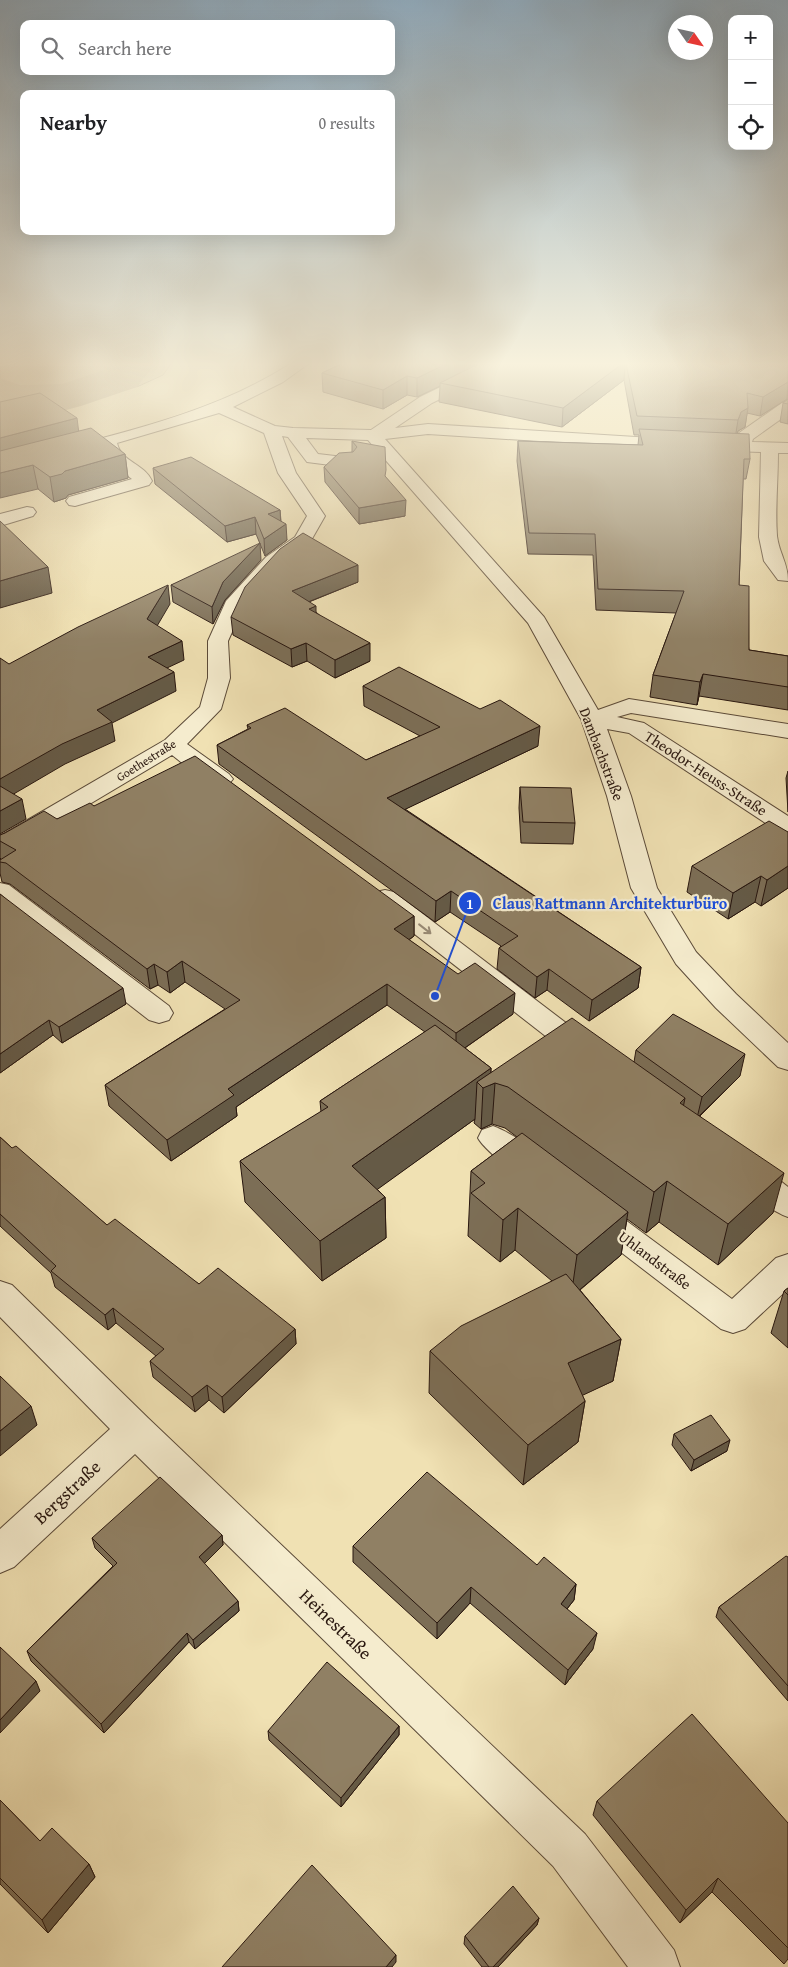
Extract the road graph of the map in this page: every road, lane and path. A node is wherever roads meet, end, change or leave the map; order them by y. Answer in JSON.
{"nodes":[{"id":1,"x":53,"y":456,"type":"edge"},
{"id":2,"x":113,"y":456,"type":"edge"},
{"id":3,"x":281,"y":456,"type":"edge"},
{"id":4,"x":311,"y":456,"type":"edge"},
{"id":5,"x":387,"y":456,"type":"edge"},
{"id":6,"x":770,"y":456,"type":"edge"},
{"id":7,"x":346,"y":462,"type":"edge"},
{"id":8,"x":0,"y":470,"type":"edge"},
{"id":9,"x":75,"y":501,"type":"dead end"},
{"id":10,"x":27,"y":512,"type":"dead end"},
{"id":11,"x":0,"y":520,"type":"edge"},
{"id":12,"x":784,"y":576,"type":"dead end"},
{"id":13,"x":592,"y":719,"type":"junction"},
{"id":14,"x":788,"y":731,"type":"edge"},
{"id":15,"x":173,"y":745,"type":"junction"},
{"id":16,"x":238,"y":792,"type":"edge"},
{"id":17,"x":788,"y":827,"type":"edge"},
{"id":18,"x":0,"y":847,"type":"edge"},
{"id":19,"x":367,"y":885,"type":"edge"},
{"id":20,"x":0,"y":891,"type":"edge"},
{"id":21,"x":159,"y":1013,"type":"dead end"},
{"id":22,"x":788,"y":1060,"type":"edge"},
{"id":23,"x":601,"y":1065,"type":"edge"},
{"id":24,"x":493,"y":1138,"type":"dead end"},
{"id":25,"x":726,"y":1157,"type":"edge"},
{"id":26,"x":788,"y":1204,"type":"edge"},
{"id":27,"x":788,"y":1268,"type":"edge"},
{"id":28,"x":0,"y":1295,"type":"edge"},
{"id":29,"x":135,"y":1430,"type":"junction"},
{"id":30,"x":0,"y":1554,"type":"edge"},
{"id":31,"x":657,"y":1967,"type":"edge"}],
"edges":[{"from":1,"to":8,"type":"street"},
{"from":2,"to":9,"type":"street"},
{"from":3,"to":15,"type":"street","name":"Goethestraße"},
{"from":4,"to":7,"type":"street"},
{"from":5,"to":13,"type":"street","name":"Dambachstraße"},
{"from":6,"to":12,"type":"street"},
{"from":10,"to":11,"type":"street"},
{"from":13,"to":14,"type":"street"},
{"from":13,"to":17,"type":"street","name":"Theodor-Heuss-Straße"},
{"from":13,"to":22,"type":"street","name":"Dambachstraße"},
{"from":15,"to":16,"type":"street"},
{"from":15,"to":18,"type":"street","name":"Goethestraße"},
{"from":19,"to":23,"type":"street","one_way":true},
{"from":20,"to":21,"type":"street"},
{"from":24,"to":27,"type":"street","name":"Uhlandstraße"},
{"from":25,"to":26,"type":"street"},
{"from":28,"to":29,"type":"street","name":"Heinestraße"},
{"from":29,"to":30,"type":"street","name":"Bergstraße"},
{"from":29,"to":31,"type":"street","name":"Heinestraße"}]}
